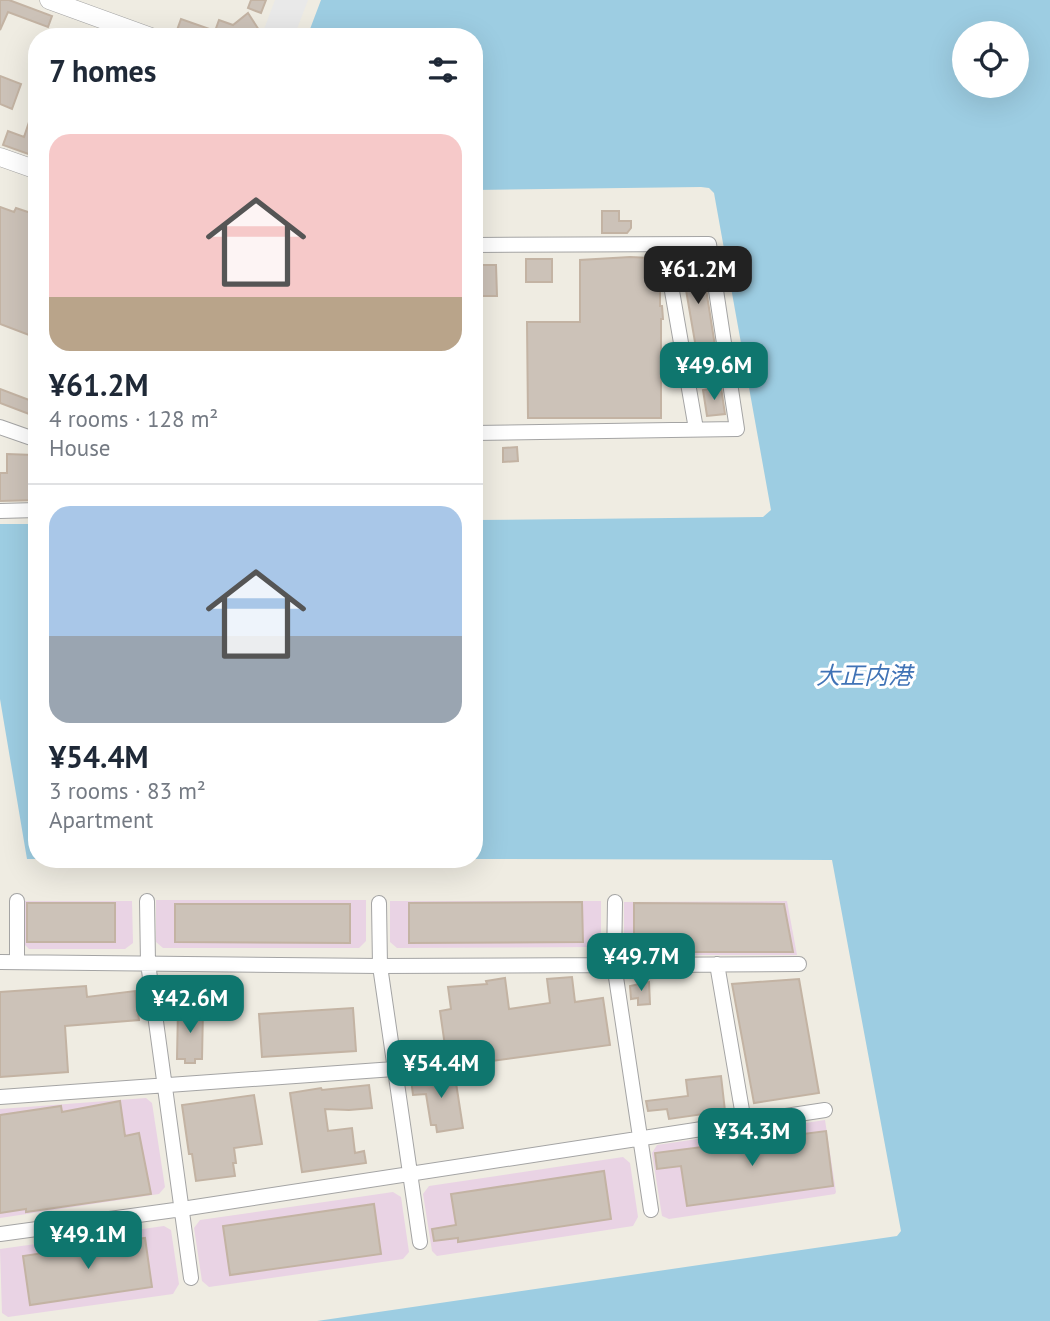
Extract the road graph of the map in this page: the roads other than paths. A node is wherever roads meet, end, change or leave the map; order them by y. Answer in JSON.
{"nodes":[{"id":1,"x":49,"y":0,"type":"edge"},
{"id":2,"x":126,"y":28,"type":"edge"},
{"id":3,"x":0,"y":157,"type":"edge"},
{"id":4,"x":28,"y":167,"type":"edge"},
{"id":5,"x":483,"y":245,"type":"edge"},
{"id":6,"x":664,"y":245,"type":"junction"},
{"id":7,"x":727,"y":356,"type":"junction"},
{"id":8,"x":685,"y":364,"type":"junction"},
{"id":9,"x":0,"y":427,"type":"edge"},
{"id":10,"x":696,"y":429,"type":"junction"},
{"id":11,"x":483,"y":433,"type":"edge"},
{"id":12,"x":28,"y":437,"type":"edge"},
{"id":13,"x":28,"y":510,"type":"edge"},
{"id":14,"x":0,"y":511,"type":"edge"},
{"id":15,"x":17,"y":901,"type":"dead end"},
{"id":16,"x":147,"y":901,"type":"dead end"},
{"id":17,"x":615,"y":902,"type":"dead end"},
{"id":18,"x":379,"y":903,"type":"dead end"},
{"id":19,"x":0,"y":962,"type":"edge"},
{"id":20,"x":17,"y":962,"type":"junction"},
{"id":21,"x":148,"y":963,"type":"junction"},
{"id":22,"x":614,"y":964,"type":"junction"},
{"id":23,"x":717,"y":964,"type":"junction"},
{"id":24,"x":799,"y":964,"type":"dead end"},
{"id":25,"x":380,"y":966,"type":"junction"},
{"id":26,"x":394,"y":1069,"type":"junction"},
{"id":27,"x":164,"y":1084,"type":"junction"},
{"id":28,"x":0,"y":1097,"type":"edge"},
{"id":29,"x":825,"y":1110,"type":"dead end"},
{"id":30,"x":744,"y":1122,"type":"junction"},
{"id":31,"x":641,"y":1138,"type":"junction"},
{"id":32,"x":409,"y":1173,"type":"junction"},
{"id":33,"x":182,"y":1209,"type":"junction"},
{"id":34,"x":651,"y":1210,"type":"dead end"},
{"id":35,"x":0,"y":1234,"type":"edge"},
{"id":36,"x":420,"y":1242,"type":"dead end"},
{"id":37,"x":191,"y":1278,"type":"dead end"}],
"edges":[{"from":1,"to":2,"type":"street"},
{"from":3,"to":4,"type":"street"},
{"from":5,"to":6,"type":"street"},
{"from":6,"to":7,"type":"street"},
{"from":6,"to":8,"type":"street"},
{"from":7,"to":8,"type":"street"},
{"from":7,"to":10,"type":"street"},
{"from":8,"to":10,"type":"street"},
{"from":9,"to":12,"type":"street"},
{"from":10,"to":11,"type":"street"},
{"from":13,"to":14,"type":"street"},
{"from":15,"to":20,"type":"street"},
{"from":16,"to":21,"type":"street"},
{"from":17,"to":22,"type":"street"},
{"from":18,"to":25,"type":"street"},
{"from":19,"to":20,"type":"street"},
{"from":20,"to":21,"type":"street"},
{"from":21,"to":25,"type":"street"},
{"from":21,"to":27,"type":"street"},
{"from":22,"to":23,"type":"street"},
{"from":22,"to":25,"type":"street"},
{"from":22,"to":31,"type":"street"},
{"from":23,"to":24,"type":"street"},
{"from":23,"to":30,"type":"street"},
{"from":25,"to":26,"type":"street"},
{"from":26,"to":27,"type":"street"},
{"from":26,"to":32,"type":"street"},
{"from":27,"to":28,"type":"street"},
{"from":27,"to":33,"type":"street"},
{"from":29,"to":30,"type":"street"},
{"from":30,"to":31,"type":"street"},
{"from":31,"to":32,"type":"street"},
{"from":31,"to":34,"type":"street"},
{"from":32,"to":33,"type":"street"},
{"from":32,"to":36,"type":"street"},
{"from":33,"to":35,"type":"street"},
{"from":33,"to":37,"type":"street"}]}
